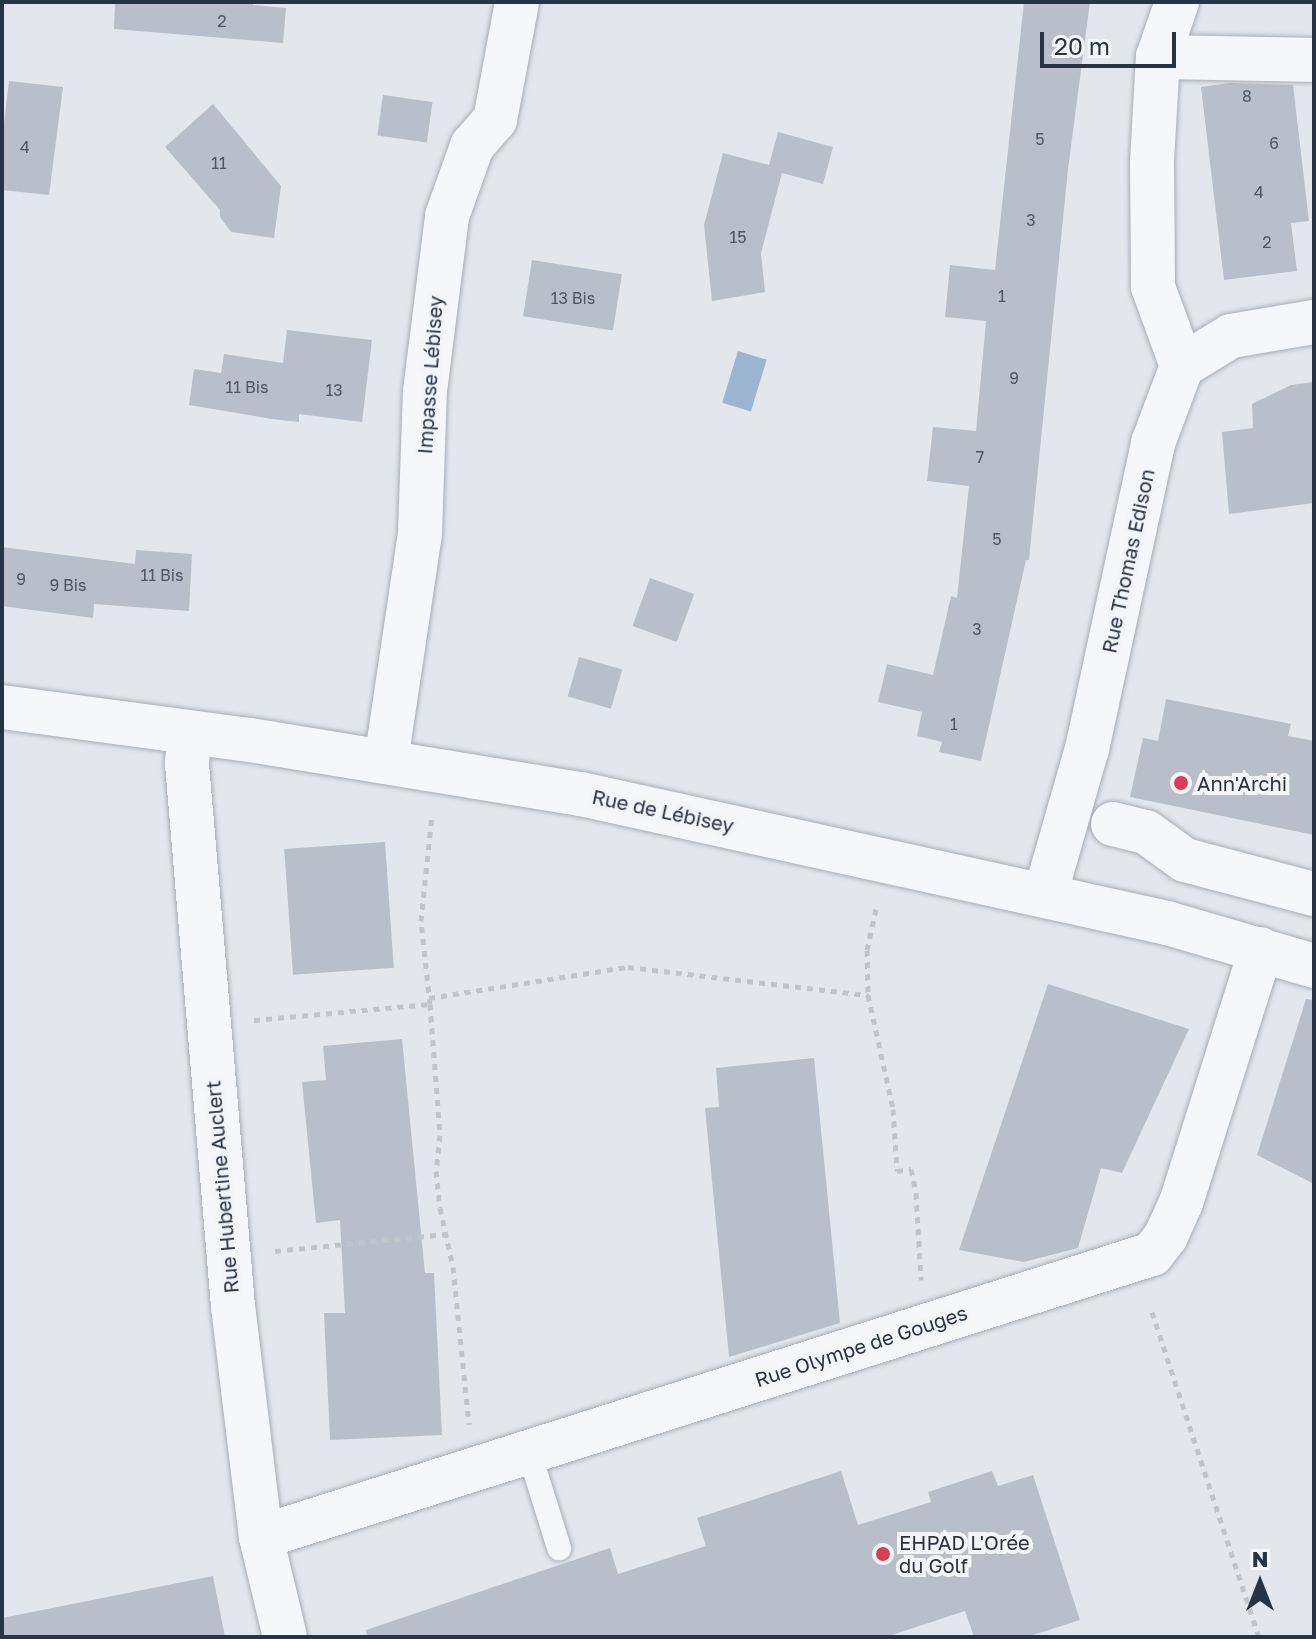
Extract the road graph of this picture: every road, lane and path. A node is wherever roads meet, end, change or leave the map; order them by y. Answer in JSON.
{"nodes":[{"id":1,"x":517,"y":2,"type":"edge"},
{"id":2,"x":1177,"y":2,"type":"edge"},
{"id":3,"x":1158,"y":57,"type":"junction"},
{"id":4,"x":1314,"y":60,"type":"edge"},
{"id":5,"x":1314,"y":322,"type":"edge"},
{"id":6,"x":1182,"y":366,"type":"junction"},
{"id":7,"x":2,"y":707,"type":"edge"},
{"id":8,"x":190,"y":733,"type":"junction"},
{"id":9,"x":386,"y":761,"type":"junction"},
{"id":10,"x":432,"y":809,"type":"dead end"},
{"id":11,"x":1113,"y":824,"type":"dead end"},
{"id":12,"x":1314,"y":894,"type":"edge"},
{"id":13,"x":1045,"y":895,"type":"junction"},
{"id":14,"x":876,"y":909,"type":"dead end"},
{"id":15,"x":1261,"y":949,"type":"junction"},
{"id":16,"x":1314,"y":966,"type":"edge"},
{"id":17,"x":868,"y":995,"type":"junction"},
{"id":18,"x":430,"y":1001,"type":"junction"},
{"id":19,"x":249,"y":1020,"type":"dead end"},
{"id":20,"x":446,"y":1234,"type":"junction"},
{"id":21,"x":270,"y":1252,"type":"dead end"},
{"id":22,"x":922,"y":1291,"type":"dead end"},
{"id":23,"x":1152,"y":1312,"type":"dead end"},
{"id":24,"x":470,"y":1439,"type":"dead end"},
{"id":25,"x":529,"y":1452,"type":"junction"},
{"id":26,"x":261,"y":1537,"type":"junction"},
{"id":27,"x":559,"y":1548,"type":"dead end"},
{"id":28,"x":285,"y":1637,"type":"edge"},
{"id":29,"x":1259,"y":1637,"type":"edge"}],
"edges":[{"from":1,"to":9,"type":"street","name":"Impasse Lébisey"},
{"from":2,"to":3,"type":"street"},
{"from":3,"to":4,"type":"street"},
{"from":3,"to":6,"type":"street"},
{"from":5,"to":6,"type":"street"},
{"from":6,"to":13,"type":"street","name":"Rue Thomas Edison"},
{"from":7,"to":8,"type":"street","name":"Rue de Lébisey"},
{"from":8,"to":9,"type":"street","name":"Rue de Lébisey"},
{"from":8,"to":26,"type":"street","name":"Rue Hubertine Auclert"},
{"from":9,"to":13,"type":"street","name":"Rue de Lébisey"},
{"from":10,"to":18,"type":"path"},
{"from":11,"to":12,"type":"street"},
{"from":13,"to":15,"type":"street","name":"Rue de Lébisey"},
{"from":14,"to":17,"type":"path"},
{"from":15,"to":16,"type":"street","name":"Rue de Lébisey"},
{"from":15,"to":25,"type":"street","name":"Rue Olympe de Gouges"},
{"from":17,"to":18,"type":"path"},
{"from":17,"to":22,"type":"path"},
{"from":18,"to":19,"type":"path"},
{"from":18,"to":20,"type":"path"},
{"from":20,"to":21,"type":"path"},
{"from":20,"to":24,"type":"path"},
{"from":23,"to":29,"type":"path"},
{"from":25,"to":26,"type":"street","name":"Rue Olympe de Gouges"},
{"from":25,"to":27,"type":"lane"},
{"from":26,"to":28,"type":"street","name":"Rue Hubertine Auclert"}]}
